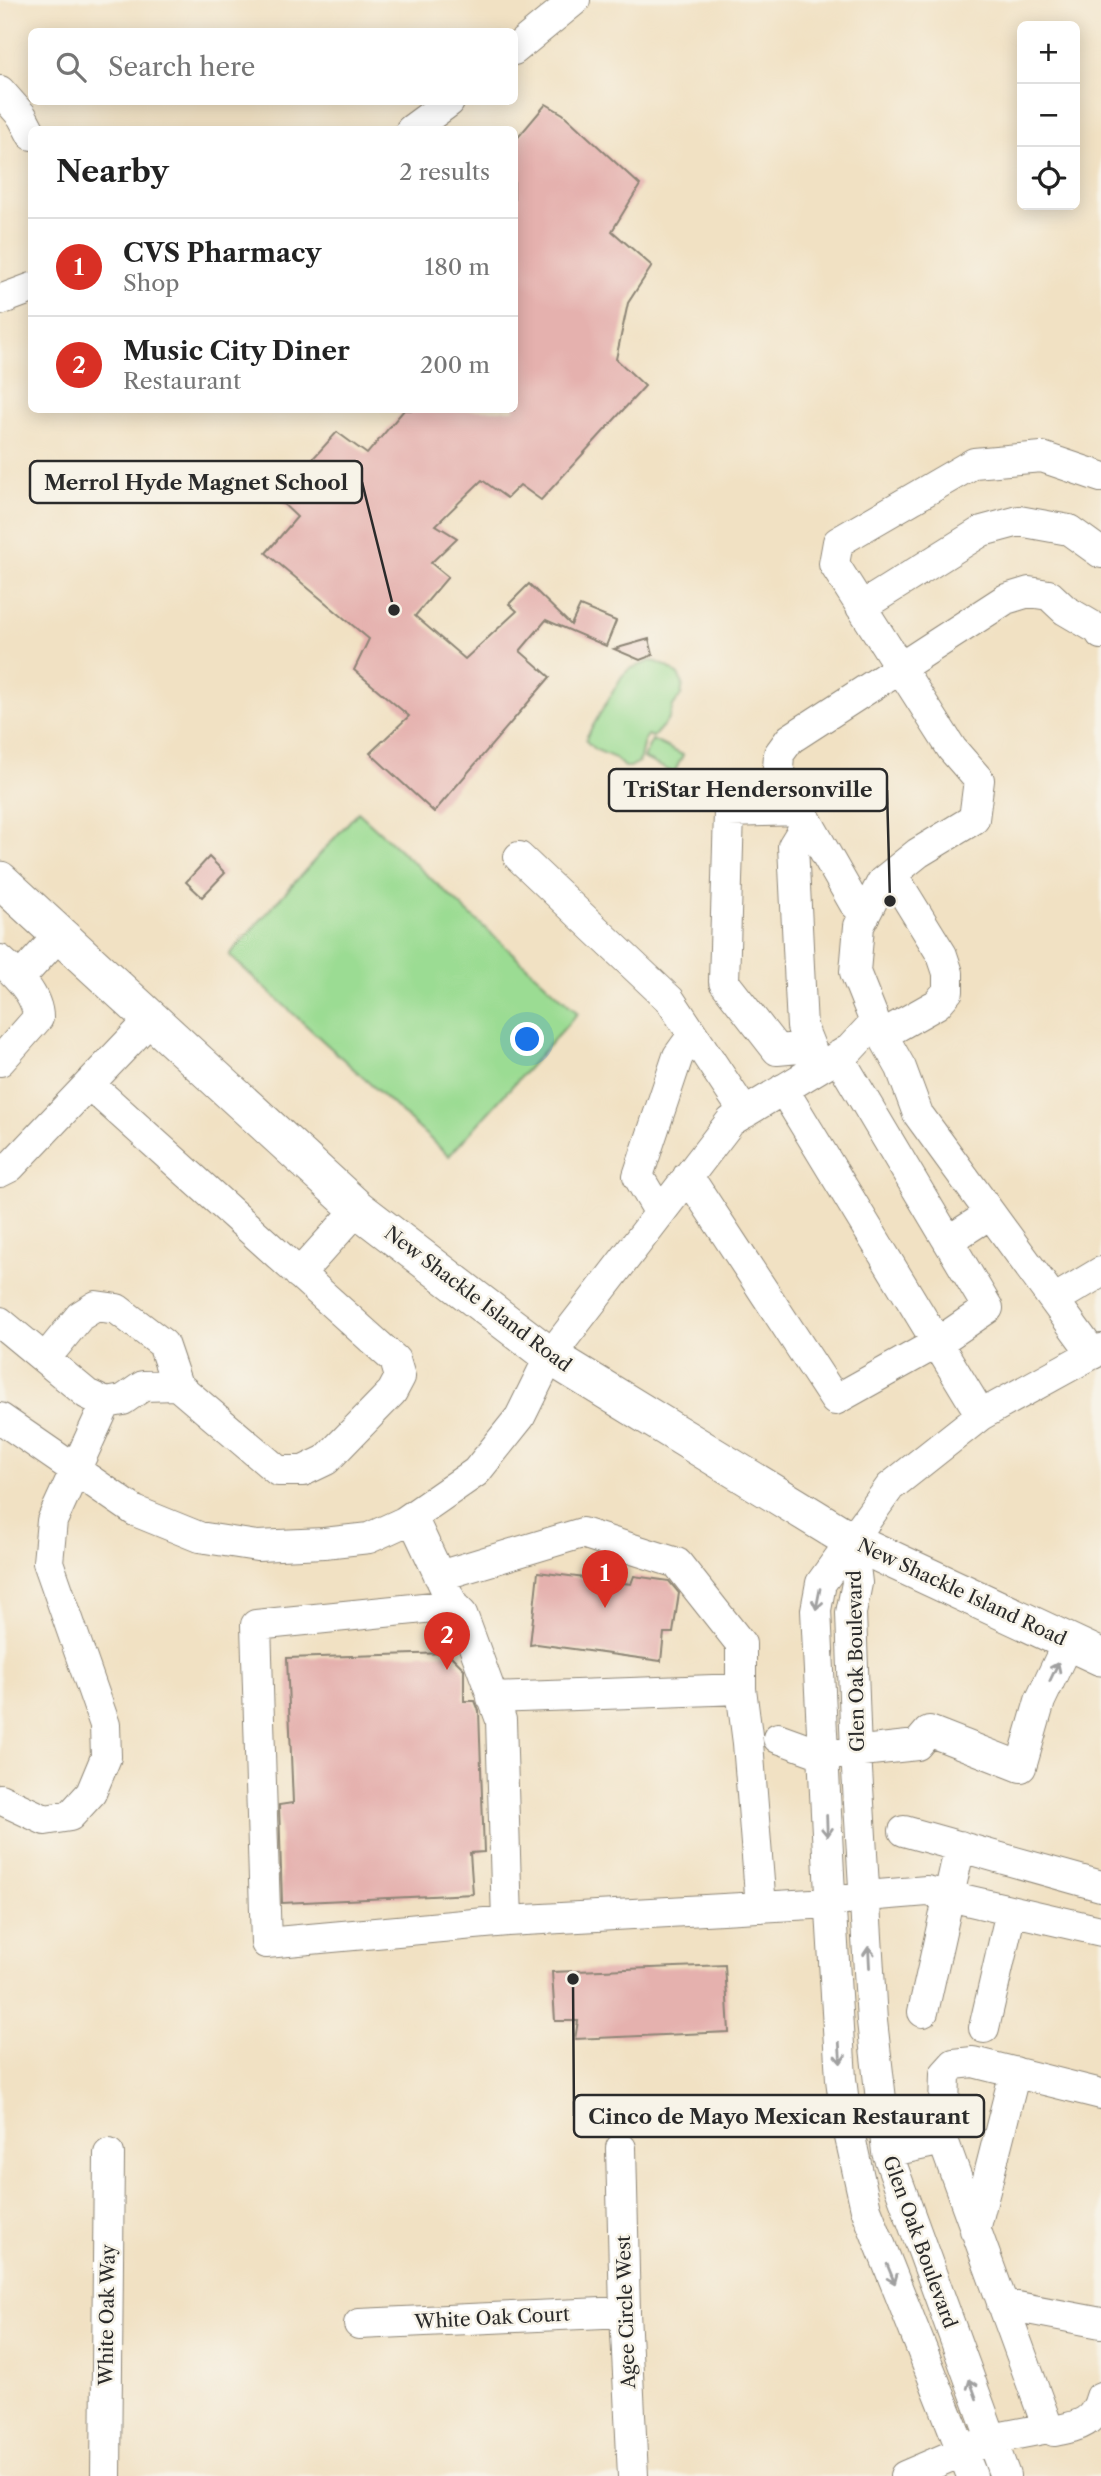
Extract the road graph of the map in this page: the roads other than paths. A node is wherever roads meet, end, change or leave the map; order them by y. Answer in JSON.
{"nodes":[{"id":1,"x":575,"y":0,"type":"edge"},
{"id":2,"x":518,"y":47,"type":"edge"},
{"id":3,"x":0,"y":91,"type":"edge"},
{"id":4,"x":445,"y":105,"type":"edge"},
{"id":5,"x":416,"y":126,"type":"edge"},
{"id":6,"x":28,"y":127,"type":"edge"},
{"id":7,"x":28,"y":290,"type":"edge"},
{"id":8,"x":0,"y":300,"type":"edge"},
{"id":9,"x":1101,"y":477,"type":"edge"},
{"id":10,"x":1101,"y":553,"type":"edge"},
{"id":11,"x":861,"y":607,"type":"junction"},
{"id":12,"x":1100,"y":631,"type":"edge"},
{"id":13,"x":900,"y":668,"type":"junction"},
{"id":14,"x":803,"y":817,"type":"junction"},
{"id":15,"x":519,"y":857,"type":"dead end"},
{"id":16,"x":892,"y":874,"type":"junction"},
{"id":17,"x":0,"y":880,"type":"edge"},
{"id":18,"x":865,"y":914,"type":"junction"},
{"id":19,"x":60,"y":935,"type":"junction"},
{"id":20,"x":10,"y":969,"type":"edge"},
{"id":21,"x":150,"y":1019,"type":"junction"},
{"id":22,"x":879,"y":1028,"type":"junction"},
{"id":23,"x":693,"y":1035,"type":"junction"},
{"id":24,"x":823,"y":1057,"type":"junction"},
{"id":25,"x":0,"y":1061,"type":"edge"},
{"id":26,"x":89,"y":1084,"type":"junction"},
{"id":27,"x":783,"y":1089,"type":"junction"},
{"id":28,"x":745,"y":1113,"type":"junction"},
{"id":29,"x":0,"y":1172,"type":"edge"},
{"id":30,"x":688,"y":1176,"type":"junction"},
{"id":31,"x":358,"y":1209,"type":"junction"},
{"id":32,"x":660,"y":1213,"type":"junction"},
{"id":33,"x":990,"y":1214,"type":"junction"},
{"id":34,"x":948,"y":1241,"type":"junction"},
{"id":35,"x":1101,"y":1272,"type":"edge"},
{"id":36,"x":299,"y":1274,"type":"junction"},
{"id":37,"x":1054,"y":1300,"type":"junction"},
{"id":38,"x":0,"y":1322,"type":"edge"},
{"id":39,"x":937,"y":1343,"type":"junction"},
{"id":40,"x":1097,"y":1352,"type":"edge"},
{"id":41,"x":550,"y":1356,"type":"junction"},
{"id":42,"x":45,"y":1359,"type":"junction"},
{"id":43,"x":177,"y":1385,"type":"junction"},
{"id":44,"x":106,"y":1403,"type":"junction"},
{"id":45,"x":981,"y":1415,"type":"junction"},
{"id":46,"x":0,"y":1418,"type":"edge"},
{"id":47,"x":76,"y":1471,"type":"junction"},
{"id":48,"x":412,"y":1517,"type":"junction"},
{"id":49,"x":852,"y":1541,"type":"junction"},
{"id":50,"x":439,"y":1576,"type":"junction"},
{"id":51,"x":453,"y":1605,"type":"junction"},
{"id":52,"x":1068,"y":1642,"type":"junction"},
{"id":53,"x":1101,"y":1657,"type":"edge"},
{"id":54,"x":741,"y":1689,"type":"junction"},
{"id":55,"x":492,"y":1698,"type":"junction"},
{"id":56,"x":822,"y":1712,"type":"junction"},
{"id":57,"x":778,"y":1738,"type":"junction"},
{"id":58,"x":748,"y":1743,"type":"junction"},
{"id":59,"x":856,"y":1753,"type":"junction"},
{"id":60,"x":825,"y":1755,"type":"junction"},
{"id":61,"x":0,"y":1799,"type":"edge"},
{"id":62,"x":904,"y":1831,"type":"dead end"},
{"id":63,"x":960,"y":1846,"type":"junction"},
{"id":64,"x":1101,"y":1886,"type":"edge"},
{"id":65,"x":866,"y":1896,"type":"junction"},
{"id":66,"x":949,"y":1896,"type":"junction"},
{"id":67,"x":830,"y":1903,"type":"junction"},
{"id":68,"x":761,"y":1907,"type":"junction"},
{"id":69,"x":1011,"y":1911,"type":"junction"},
{"id":70,"x":507,"y":1921,"type":"junction"},
{"id":71,"x":1101,"y":1931,"type":"edge"},
{"id":72,"x":923,"y":2012,"type":"dead end"},
{"id":73,"x":984,"y":2028,"type":"dead end"},
{"id":74,"x":1015,"y":2072,"type":"junction"},
{"id":75,"x":1101,"y":2094,"type":"edge"},
{"id":76,"x":943,"y":2140,"type":"junction"},
{"id":77,"x":621,"y":2148,"type":"dead end"},
{"id":78,"x":887,"y":2152,"type":"junction"},
{"id":79,"x":109,"y":2154,"type":"dead end"},
{"id":80,"x":975,"y":2230,"type":"junction"},
{"id":81,"x":1002,"y":2304,"type":"junction"},
{"id":82,"x":625,"y":2312,"type":"junction"},
{"id":83,"x":1101,"y":2323,"type":"edge"},
{"id":84,"x":359,"y":2324,"type":"dead end"},
{"id":85,"x":1101,"y":2397,"type":"edge"},
{"id":86,"x":1048,"y":2428,"type":"junction"},
{"id":87,"x":991,"y":2439,"type":"junction"},
{"id":88,"x":967,"y":2464,"type":"edge"},
{"id":89,"x":106,"y":2476,"type":"edge"},
{"id":90,"x":633,"y":2476,"type":"edge"},
{"id":91,"x":905,"y":2476,"type":"edge"},
{"id":92,"x":1005,"y":2476,"type":"edge"}],
"edges":[{"from":1,"to":2,"type":"street"},
{"from":3,"to":6,"type":"street"},
{"from":4,"to":5,"type":"street"},
{"from":7,"to":8,"type":"street"},
{"from":9,"to":11,"type":"street"},
{"from":10,"to":11,"type":"street"},
{"from":11,"to":13,"type":"street"},
{"from":12,"to":13,"type":"street"},
{"from":13,"to":14,"type":"street"},
{"from":13,"to":16,"type":"street"},
{"from":14,"to":18,"type":"street"},
{"from":14,"to":24,"type":"street"},
{"from":14,"to":24,"type":"street"},
{"from":15,"to":23,"type":"street"},
{"from":16,"to":18,"type":"street"},
{"from":16,"to":22,"type":"street"},
{"from":17,"to":19,"type":"main road","name":"New Shackle Island Road"},
{"from":18,"to":22,"type":"street"},
{"from":19,"to":20,"type":"street"},
{"from":19,"to":21,"type":"main road","name":"New Shackle Island Road"},
{"from":20,"to":25,"type":"street"},
{"from":21,"to":26,"type":"street"},
{"from":21,"to":31,"type":"main road","name":"New Shackle Island Road"},
{"from":22,"to":24,"type":"street"},
{"from":22,"to":33,"type":"street"},
{"from":23,"to":28,"type":"street"},
{"from":23,"to":32,"type":"street"},
{"from":24,"to":27,"type":"street"},
{"from":24,"to":34,"type":"street"},
{"from":26,"to":29,"type":"street"},
{"from":26,"to":36,"type":"street"},
{"from":27,"to":28,"type":"street"},
{"from":27,"to":39,"type":"street"},
{"from":28,"to":30,"type":"street"},
{"from":30,"to":32,"type":"street"},
{"from":30,"to":39,"type":"street"},
{"from":31,"to":36,"type":"street"},
{"from":31,"to":41,"type":"main road","name":"New Shackle Island Road"},
{"from":32,"to":41,"type":"street"},
{"from":33,"to":34,"type":"street"},
{"from":33,"to":37,"type":"street"},
{"from":34,"to":39,"type":"street"},
{"from":35,"to":37,"type":"street"},
{"from":36,"to":43,"type":"street"},
{"from":37,"to":40,"type":"street"},
{"from":38,"to":42,"type":"street"},
{"from":39,"to":45,"type":"street"},
{"from":40,"to":45,"type":"street"},
{"from":41,"to":48,"type":"street"},
{"from":41,"to":49,"type":"main road","name":"New Shackle Island Road"},
{"from":42,"to":43,"type":"street"},
{"from":42,"to":44,"type":"street"},
{"from":43,"to":44,"type":"street"},
{"from":44,"to":47,"type":"street"},
{"from":45,"to":49,"type":"street"},
{"from":46,"to":47,"type":"street"},
{"from":47,"to":48,"type":"street"},
{"from":47,"to":61,"type":"street"},
{"from":48,"to":50,"type":"street"},
{"from":49,"to":52,"type":"main road","name":"New Shackle Island Road"},
{"from":49,"to":56,"type":"street","name":"Glen Oak Boulevard","one_way":true},
{"from":49,"to":59,"type":"street","name":"Glen Oak Boulevard"},
{"from":50,"to":51,"type":"street"},
{"from":50,"to":54,"type":"street"},
{"from":51,"to":55,"type":"street"},
{"from":51,"to":70,"type":"street"},
{"from":52,"to":53,"type":"main road","name":"New Shackle Island Road"},
{"from":59,"to":52,"type":"street","one_way":true},
{"from":54,"to":55,"type":"street"},
{"from":54,"to":58,"type":"street"},
{"from":55,"to":70,"type":"street"},
{"from":56,"to":57,"type":"street"},
{"from":56,"to":60,"type":"street","name":"Glen Oak Boulevard"},
{"from":57,"to":58,"type":"street"},
{"from":57,"to":60,"type":"street"},
{"from":58,"to":68,"type":"street"},
{"from":59,"to":60,"type":"street"},
{"from":59,"to":65,"type":"street","name":"Glen Oak Boulevard"},
{"from":60,"to":67,"type":"street","name":"Glen Oak Boulevard","one_way":true},
{"from":62,"to":63,"type":"street"},
{"from":63,"to":64,"type":"street"},
{"from":63,"to":66,"type":"street"},
{"from":65,"to":66,"type":"street"},
{"from":65,"to":67,"type":"street"},
{"from":78,"to":65,"type":"street","name":"Glen Oak Boulevard","one_way":true},
{"from":66,"to":69,"type":"street"},
{"from":66,"to":72,"type":"street"},
{"from":67,"to":68,"type":"street"},
{"from":67,"to":88,"type":"street","name":"Glen Oak Boulevard","one_way":true},
{"from":68,"to":70,"type":"street"},
{"from":69,"to":71,"type":"street"},
{"from":69,"to":73,"type":"street"},
{"from":74,"to":75,"type":"street"},
{"from":74,"to":76,"type":"street"},
{"from":74,"to":80,"type":"street"},
{"from":76,"to":78,"type":"street"},
{"from":76,"to":80,"type":"street"},
{"from":77,"to":82,"type":"street","name":"Agee Circle West"},
{"from":87,"to":78,"type":"street","name":"Glen Oak Boulevard","one_way":true},
{"from":79,"to":89,"type":"street","name":"White Oak Way"},
{"from":80,"to":81,"type":"street"},
{"from":81,"to":83,"type":"street"},
{"from":81,"to":86,"type":"street"},
{"from":82,"to":84,"type":"street","name":"White Oak Court"},
{"from":82,"to":90,"type":"street","name":"Agee Circle West"},
{"from":85,"to":86,"type":"street"},
{"from":86,"to":87,"type":"street"},
{"from":87,"to":88,"type":"street"},
{"from":87,"to":92,"type":"street","name":"Glen Oak Boulevard"},
{"from":88,"to":91,"type":"street"}]}
